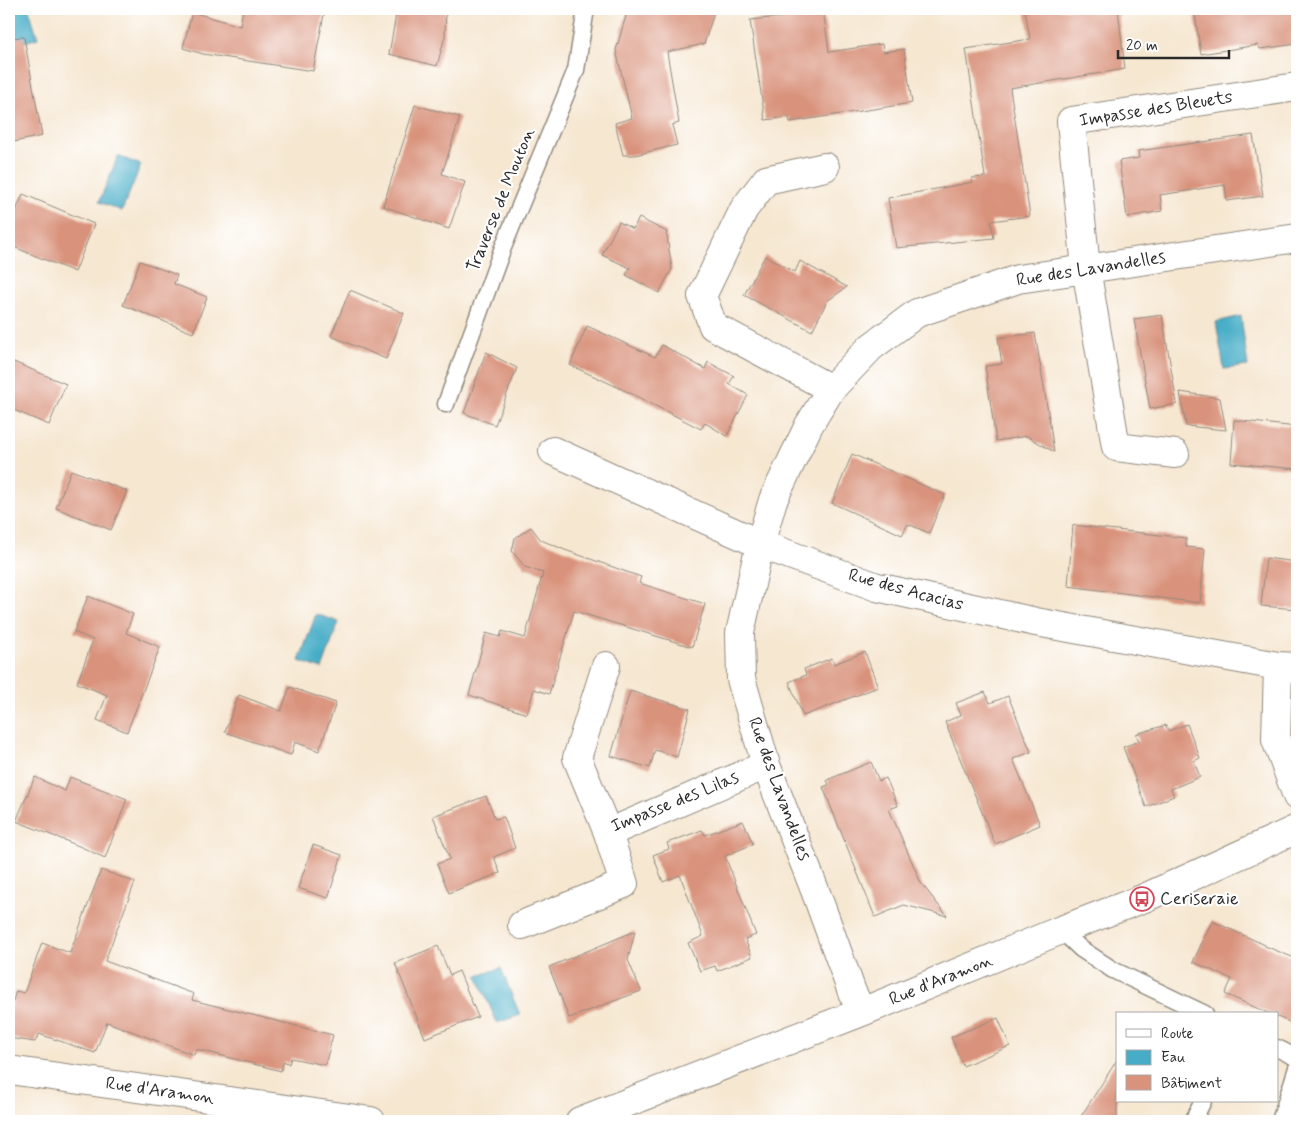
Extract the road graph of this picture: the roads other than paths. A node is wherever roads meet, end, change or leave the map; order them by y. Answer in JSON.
{"nodes":[{"id":1,"x":586,"y":9,"type":"edge"},
{"id":2,"x":1297,"y":88,"type":"edge"},
{"id":3,"x":825,"y":167,"type":"dead end"},
{"id":4,"x":1297,"y":238,"type":"edge"},
{"id":5,"x":1086,"y":268,"type":"junction"},
{"id":6,"x":831,"y":389,"type":"junction"},
{"id":7,"x":446,"y":404,"type":"dead end"},
{"id":8,"x":553,"y":451,"type":"dead end"},
{"id":9,"x":1175,"y":454,"type":"dead end"},
{"id":10,"x":760,"y":544,"type":"junction"},
{"id":11,"x":606,"y":666,"type":"dead end"},
{"id":12,"x":1288,"y":667,"type":"edge"},
{"id":13,"x":766,"y":766,"type":"junction"},
{"id":14,"x":1297,"y":796,"type":"edge"},
{"id":15,"x":1297,"y":829,"type":"edge"},
{"id":16,"x":608,"y":833,"type":"junction"},
{"id":17,"x":522,"y":925,"type":"dead end"},
{"id":18,"x":1061,"y":930,"type":"junction"},
{"id":19,"x":862,"y":1012,"type":"junction"},
{"id":20,"x":1201,"y":1012,"type":"edge"},
{"id":21,"x":1278,"y":1048,"type":"edge"},
{"id":22,"x":1297,"y":1058,"type":"edge"},
{"id":23,"x":1297,"y":1068,"type":"edge"},
{"id":24,"x":9,"y":1070,"type":"edge"},
{"id":25,"x":1202,"y":1102,"type":"edge"},
{"id":26,"x":371,"y":1121,"type":"edge"},
{"id":27,"x":580,"y":1121,"type":"edge"},
{"id":28,"x":1193,"y":1121,"type":"edge"},
{"id":29,"x":1280,"y":1121,"type":"edge"}],
"edges":[{"from":1,"to":7,"type":"lane","name":"Traverse de Mouton"},
{"from":2,"to":5,"type":"street","name":"Impasse des Bleuets"},
{"from":3,"to":6,"type":"street"},
{"from":4,"to":5,"type":"street","name":"Rue des Lavandelles"},
{"from":5,"to":6,"type":"street","name":"Rue des Lavandelles"},
{"from":5,"to":9,"type":"street"},
{"from":6,"to":10,"type":"street","name":"Rue des Lavandelles"},
{"from":8,"to":10,"type":"street","name":"Rue des Acacias"},
{"from":10,"to":12,"type":"street","name":"Rue des Acacias"},
{"from":10,"to":13,"type":"street","name":"Rue des Lavandelles"},
{"from":11,"to":16,"type":"street","name":"Impasse des Lilas"},
{"from":12,"to":14,"type":"street"},
{"from":13,"to":16,"type":"street","name":"Impasse des Lilas"},
{"from":13,"to":19,"type":"street","name":"Rue des Lavandelles"},
{"from":15,"to":18,"type":"street","name":"Rue d'Aramon"},
{"from":16,"to":17,"type":"street"},
{"from":18,"to":19,"type":"street","name":"Rue d'Aramon"},
{"from":18,"to":20,"type":"lane"},
{"from":19,"to":27,"type":"street","name":"Rue d'Aramon"},
{"from":21,"to":22,"type":"lane"},
{"from":23,"to":29,"type":"lane"},
{"from":24,"to":26,"type":"street","name":"Rue d'Aramon"},
{"from":25,"to":28,"type":"lane"}]}
